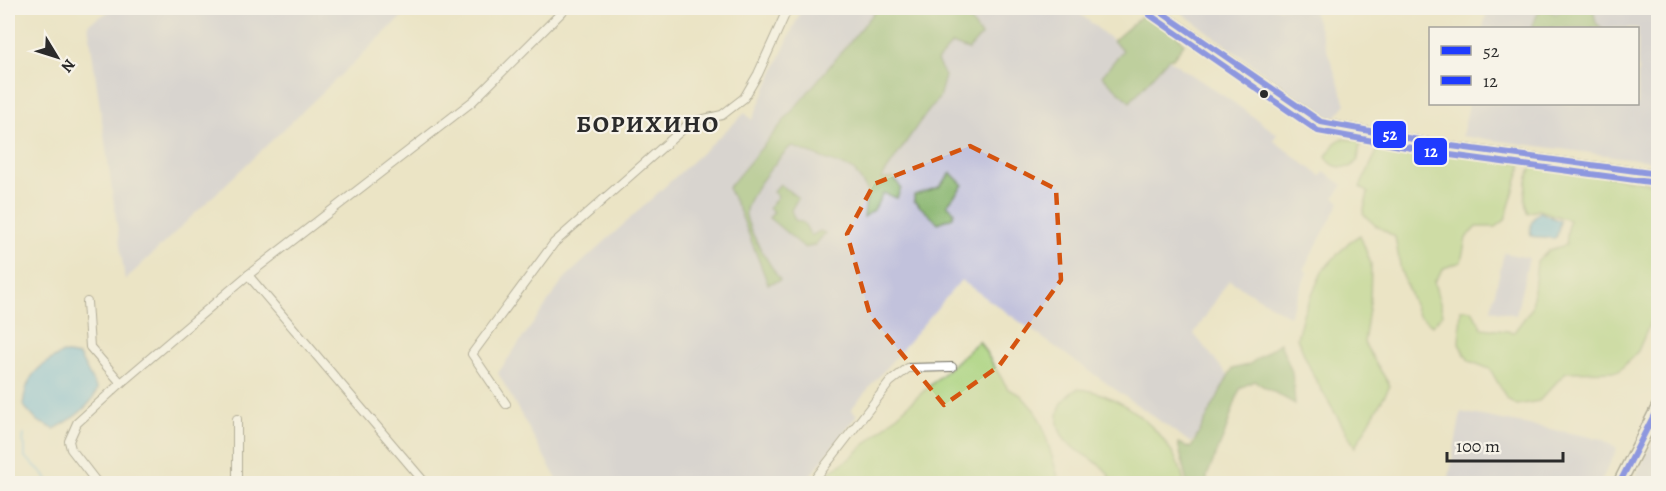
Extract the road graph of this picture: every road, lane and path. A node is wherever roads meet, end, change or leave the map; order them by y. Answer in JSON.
{"nodes":[{"id":1,"x":566,"y":8,"type":"edge"},
{"id":2,"x":788,"y":8,"type":"edge"},
{"id":3,"x":1155,"y":8,"type":"edge"},
{"id":4,"x":1659,"y":174,"type":"edge"},
{"id":5,"x":248,"y":275,"type":"junction"},
{"id":6,"x":87,"y":302,"type":"dead end"},
{"id":7,"x":952,"y":367,"type":"dead end"},
{"id":8,"x":121,"y":383,"type":"junction"},
{"id":9,"x":506,"y":404,"type":"dead end"},
{"id":10,"x":1659,"y":407,"type":"edge"},
{"id":11,"x":237,"y":419,"type":"dead end"},
{"id":12,"x":98,"y":483,"type":"edge"},
{"id":13,"x":237,"y":483,"type":"edge"},
{"id":14,"x":426,"y":483,"type":"edge"},
{"id":15,"x":811,"y":483,"type":"edge"},
{"id":16,"x":1619,"y":483,"type":"edge"}],
"edges":[{"from":1,"to":5,"type":"street"},
{"from":2,"to":9,"type":"street"},
{"from":3,"to":4,"type":"street"},
{"from":5,"to":8,"type":"street"},
{"from":5,"to":14,"type":"street"},
{"from":6,"to":8,"type":"street"},
{"from":7,"to":15,"type":"street"},
{"from":8,"to":12,"type":"street"},
{"from":10,"to":16,"type":"main road"},
{"from":11,"to":13,"type":"street"}]}
